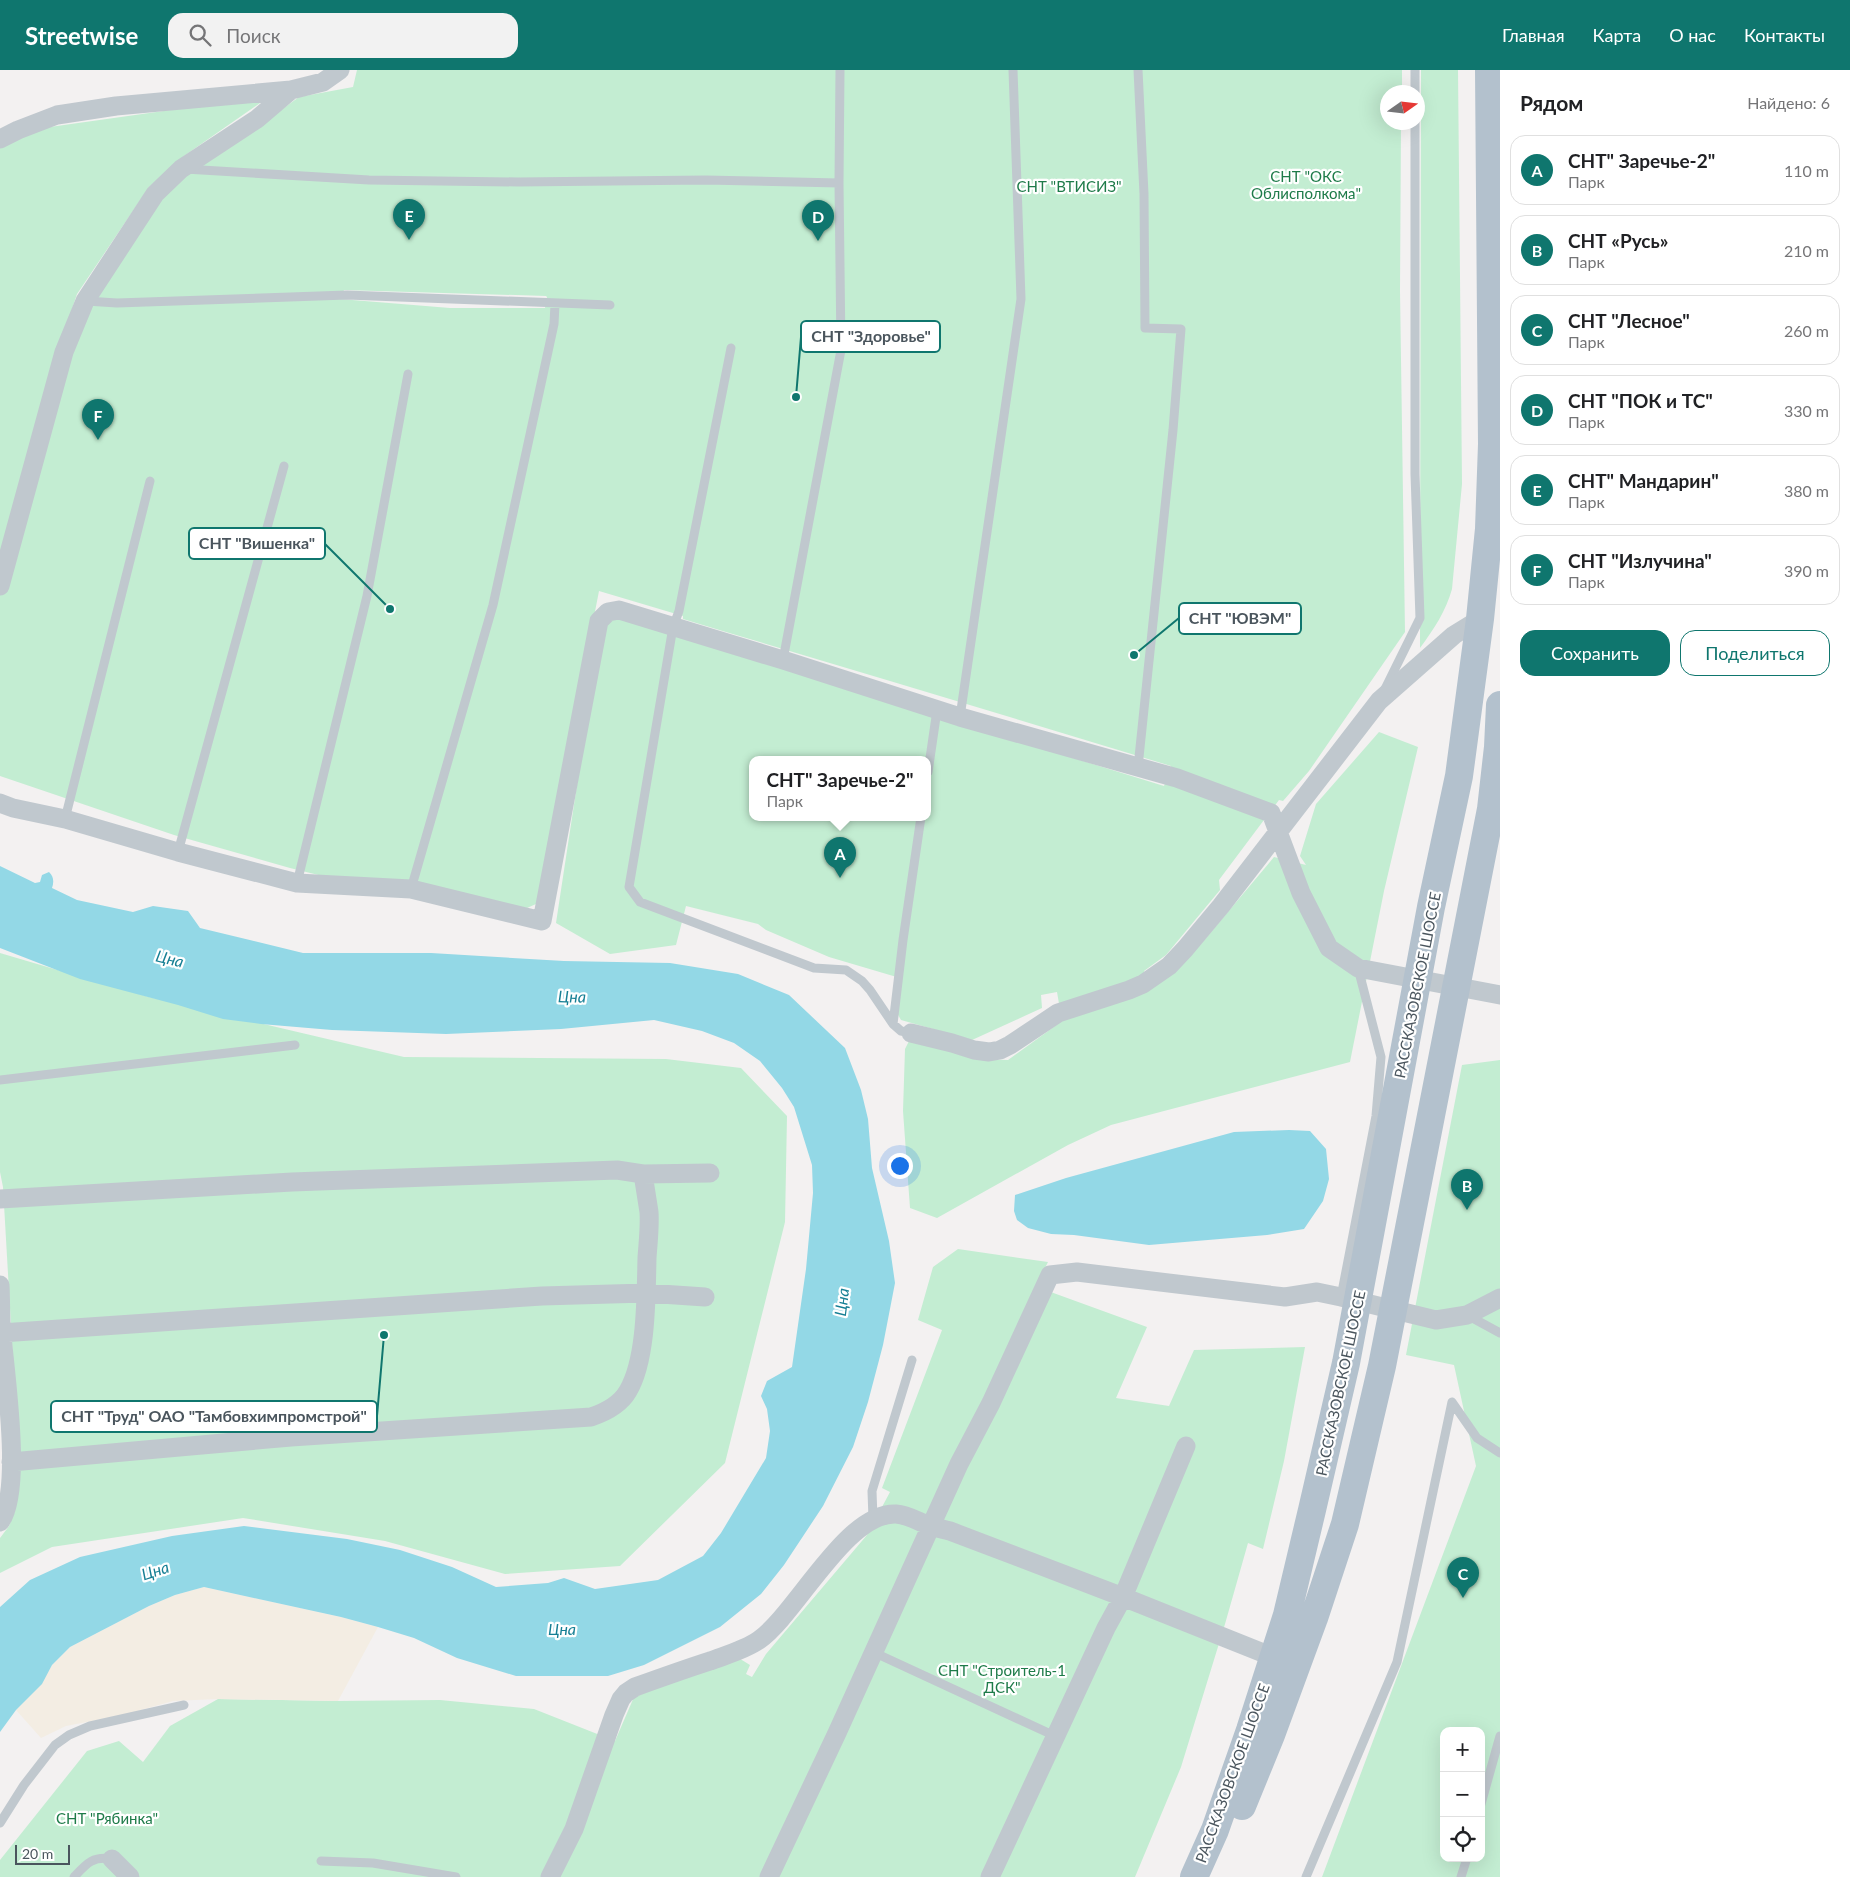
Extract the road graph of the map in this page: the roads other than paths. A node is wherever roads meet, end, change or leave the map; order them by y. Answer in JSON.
{"nodes":[{"id":1,"x":340,"y":70,"type":"edge"},
{"id":2,"x":840,"y":70,"type":"edge"},
{"id":3,"x":1013,"y":70,"type":"edge"},
{"id":4,"x":1138,"y":70,"type":"edge"},
{"id":5,"x":1415,"y":70,"type":"edge"},
{"id":6,"x":1489,"y":70,"type":"edge"},
{"id":7,"x":1415,"y":85,"type":"edge"},
{"id":8,"x":292,"y":90,"type":"junction"},
{"id":9,"x":1415,"y":130,"type":"edge"},
{"id":10,"x":0,"y":139,"type":"edge"},
{"id":11,"x":180,"y":169,"type":"junction"},
{"id":12,"x":839,"y":183,"type":"junction"},
{"id":13,"x":85,"y":301,"type":"junction"},
{"id":14,"x":555,"y":304,"type":"junction"},
{"id":15,"x":610,"y":305,"type":"dead end"},
{"id":16,"x":731,"y":348,"type":"dead end"},
{"id":17,"x":408,"y":374,"type":"dead end"},
{"id":18,"x":284,"y":466,"type":"dead end"},
{"id":19,"x":150,"y":480,"type":"dead end"},
{"id":20,"x":0,"y":586,"type":"edge"},
{"id":21,"x":1480,"y":619,"type":"junction"},
{"id":22,"x":673,"y":627,"type":"junction"},
{"id":23,"x":782,"y":660,"type":"junction"},
{"id":24,"x":1379,"y":701,"type":"junction"},
{"id":25,"x":1500,"y":705,"type":"edge"},
{"id":26,"x":937,"y":710,"type":"junction"},
{"id":27,"x":960,"y":717,"type":"junction"},
{"id":28,"x":930,"y":756,"type":"edge"},
{"id":29,"x":1138,"y":768,"type":"junction"},
{"id":30,"x":0,"y":803,"type":"edge"},
{"id":31,"x":65,"y":819,"type":"junction"},
{"id":32,"x":920,"y":821,"type":"edge"},
{"id":33,"x":1278,"y":832,"type":"junction"},
{"id":34,"x":178,"y":852,"type":"junction"},
{"id":35,"x":297,"y":884,"type":"junction"},
{"id":36,"x":411,"y":889,"type":"junction"},
{"id":37,"x":1358,"y":968,"type":"junction"},
{"id":38,"x":1500,"y":995,"type":"edge"},
{"id":39,"x":893,"y":1024,"type":"junction"},
{"id":40,"x":911,"y":1033,"type":"joint"},
{"id":41,"x":296,"y":1045,"type":"dead end"},
{"id":42,"x":0,"y":1080,"type":"edge"},
{"id":43,"x":710,"y":1173,"type":"dead end"},
{"id":44,"x":643,"y":1174,"type":"junction"},
{"id":45,"x":0,"y":1199,"type":"edge"},
{"id":46,"x":0,"y":1285,"type":"edge"},
{"id":47,"x":646,"y":1292,"type":"junction"},
{"id":48,"x":705,"y":1297,"type":"dead end"},
{"id":49,"x":1341,"y":1297,"type":"junction"},
{"id":50,"x":1500,"y":1298,"type":"edge"},
{"id":51,"x":1467,"y":1315,"type":"junction"},
{"id":52,"x":1,"y":1323,"type":"edge"},
{"id":53,"x":1500,"y":1333,"type":"edge"},
{"id":54,"x":912,"y":1360,"type":"dead end"},
{"id":55,"x":1186,"y":1446,"type":"dead end"},
{"id":56,"x":1500,"y":1453,"type":"edge"},
{"id":57,"x":11,"y":1462,"type":"junction"},
{"id":58,"x":873,"y":1519,"type":"junction"},
{"id":59,"x":0,"y":1522,"type":"edge"},
{"id":60,"x":930,"y":1526,"type":"junction"},
{"id":61,"x":1123,"y":1597,"type":"junction"},
{"id":62,"x":873,"y":1652,"type":"junction"},
{"id":63,"x":1273,"y":1657,"type":"junction"},
{"id":64,"x":184,"y":1705,"type":"dead end"},
{"id":65,"x":1055,"y":1736,"type":"junction"},
{"id":66,"x":1500,"y":1736,"type":"edge"},
{"id":67,"x":1485,"y":1790,"type":"edge"},
{"id":68,"x":0,"y":1823,"type":"edge"},
{"id":69,"x":112,"y":1859,"type":"joint"},
{"id":70,"x":321,"y":1861,"type":"dead end"},
{"id":71,"x":1465,"y":1862,"type":"edge"},
{"id":72,"x":74,"y":1877,"type":"edge"},
{"id":73,"x":130,"y":1877,"type":"edge"},
{"id":74,"x":456,"y":1877,"type":"edge"},
{"id":75,"x":550,"y":1877,"type":"edge"},
{"id":76,"x":768,"y":1877,"type":"edge"},
{"id":77,"x":990,"y":1877,"type":"edge"},
{"id":78,"x":1194,"y":1877,"type":"edge"},
{"id":79,"x":1213,"y":1877,"type":"edge"},
{"id":80,"x":1306,"y":1877,"type":"edge"},
{"id":81,"x":1461,"y":1877,"type":"edge"}],
"edges":[{"from":1,"to":8,"type":"street"},
{"from":2,"to":12,"type":"lane"},
{"from":3,"to":27,"type":"lane"},
{"from":4,"to":29,"type":"lane"},
{"from":5,"to":7,"type":"lane"},
{"from":6,"to":21,"type":"main road","name":"РАССКАЗОВСКОЕ ШОССЕ"},
{"from":8,"to":10,"type":"street"},
{"from":8,"to":11,"type":"street"},
{"from":9,"to":24,"type":"lane"},
{"from":11,"to":12,"type":"lane"},
{"from":11,"to":13,"type":"street"},
{"from":12,"to":23,"type":"lane"},
{"from":13,"to":14,"type":"lane"},
{"from":13,"to":20,"type":"street"},
{"from":14,"to":15,"type":"lane"},
{"from":14,"to":36,"type":"lane"},
{"from":16,"to":22,"type":"lane"},
{"from":17,"to":35,"type":"lane"},
{"from":18,"to":34,"type":"lane"},
{"from":19,"to":31,"type":"lane"},
{"from":21,"to":24,"type":"street"},
{"from":21,"to":63,"type":"main road","name":"РАССКАЗОВСКОЕ ШОССЕ"},
{"from":22,"to":23,"type":"street"},
{"from":22,"to":36,"type":"street"},
{"from":22,"to":39,"type":"lane"},
{"from":23,"to":26,"type":"street"},
{"from":24,"to":33,"type":"street"},
{"from":25,"to":79,"type":"main road","name":"РАССКАЗОВСКОЕ ШОССЕ"},
{"from":26,"to":27,"type":"street"},
{"from":26,"to":28,"type":"lane"},
{"from":27,"to":29,"type":"street"},
{"from":29,"to":33,"type":"street"},
{"from":30,"to":31,"type":"street"},
{"from":31,"to":34,"type":"street"},
{"from":32,"to":39,"type":"lane"},
{"from":33,"to":37,"type":"street"},
{"from":33,"to":40,"type":"street"},
{"from":34,"to":35,"type":"street"},
{"from":35,"to":36,"type":"street"},
{"from":37,"to":38,"type":"street"},
{"from":37,"to":49,"type":"lane"},
{"from":39,"to":40,"type":"lane"},
{"from":41,"to":42,"type":"lane"},
{"from":43,"to":44,"type":"street"},
{"from":44,"to":45,"type":"street"},
{"from":44,"to":47,"type":"street"},
{"from":46,"to":52,"type":"street"},
{"from":47,"to":48,"type":"street"},
{"from":47,"to":52,"type":"street"},
{"from":47,"to":57,"type":"street"},
{"from":49,"to":51,"type":"street"},
{"from":49,"to":60,"type":"street"},
{"from":50,"to":51,"type":"street"},
{"from":51,"to":53,"type":"lane"},
{"from":52,"to":57,"type":"street"},
{"from":54,"to":58,"type":"lane"},
{"from":55,"to":61,"type":"street"},
{"from":56,"to":80,"type":"lane"},
{"from":57,"to":59,"type":"street"},
{"from":58,"to":60,"type":"street"},
{"from":58,"to":75,"type":"street"},
{"from":60,"to":61,"type":"street"},
{"from":60,"to":62,"type":"street"},
{"from":61,"to":63,"type":"street"},
{"from":61,"to":65,"type":"street"},
{"from":62,"to":65,"type":"lane"},
{"from":62,"to":76,"type":"street"},
{"from":63,"to":78,"type":"main road","name":"РАССКАЗОВСКОЕ ШОССЕ"},
{"from":64,"to":68,"type":"lane"},
{"from":65,"to":77,"type":"street"},
{"from":66,"to":67,"type":"lane"},
{"from":69,"to":72,"type":"lane"},
{"from":69,"to":73,"type":"street"},
{"from":70,"to":74,"type":"lane"},
{"from":71,"to":81,"type":"lane"}]}
